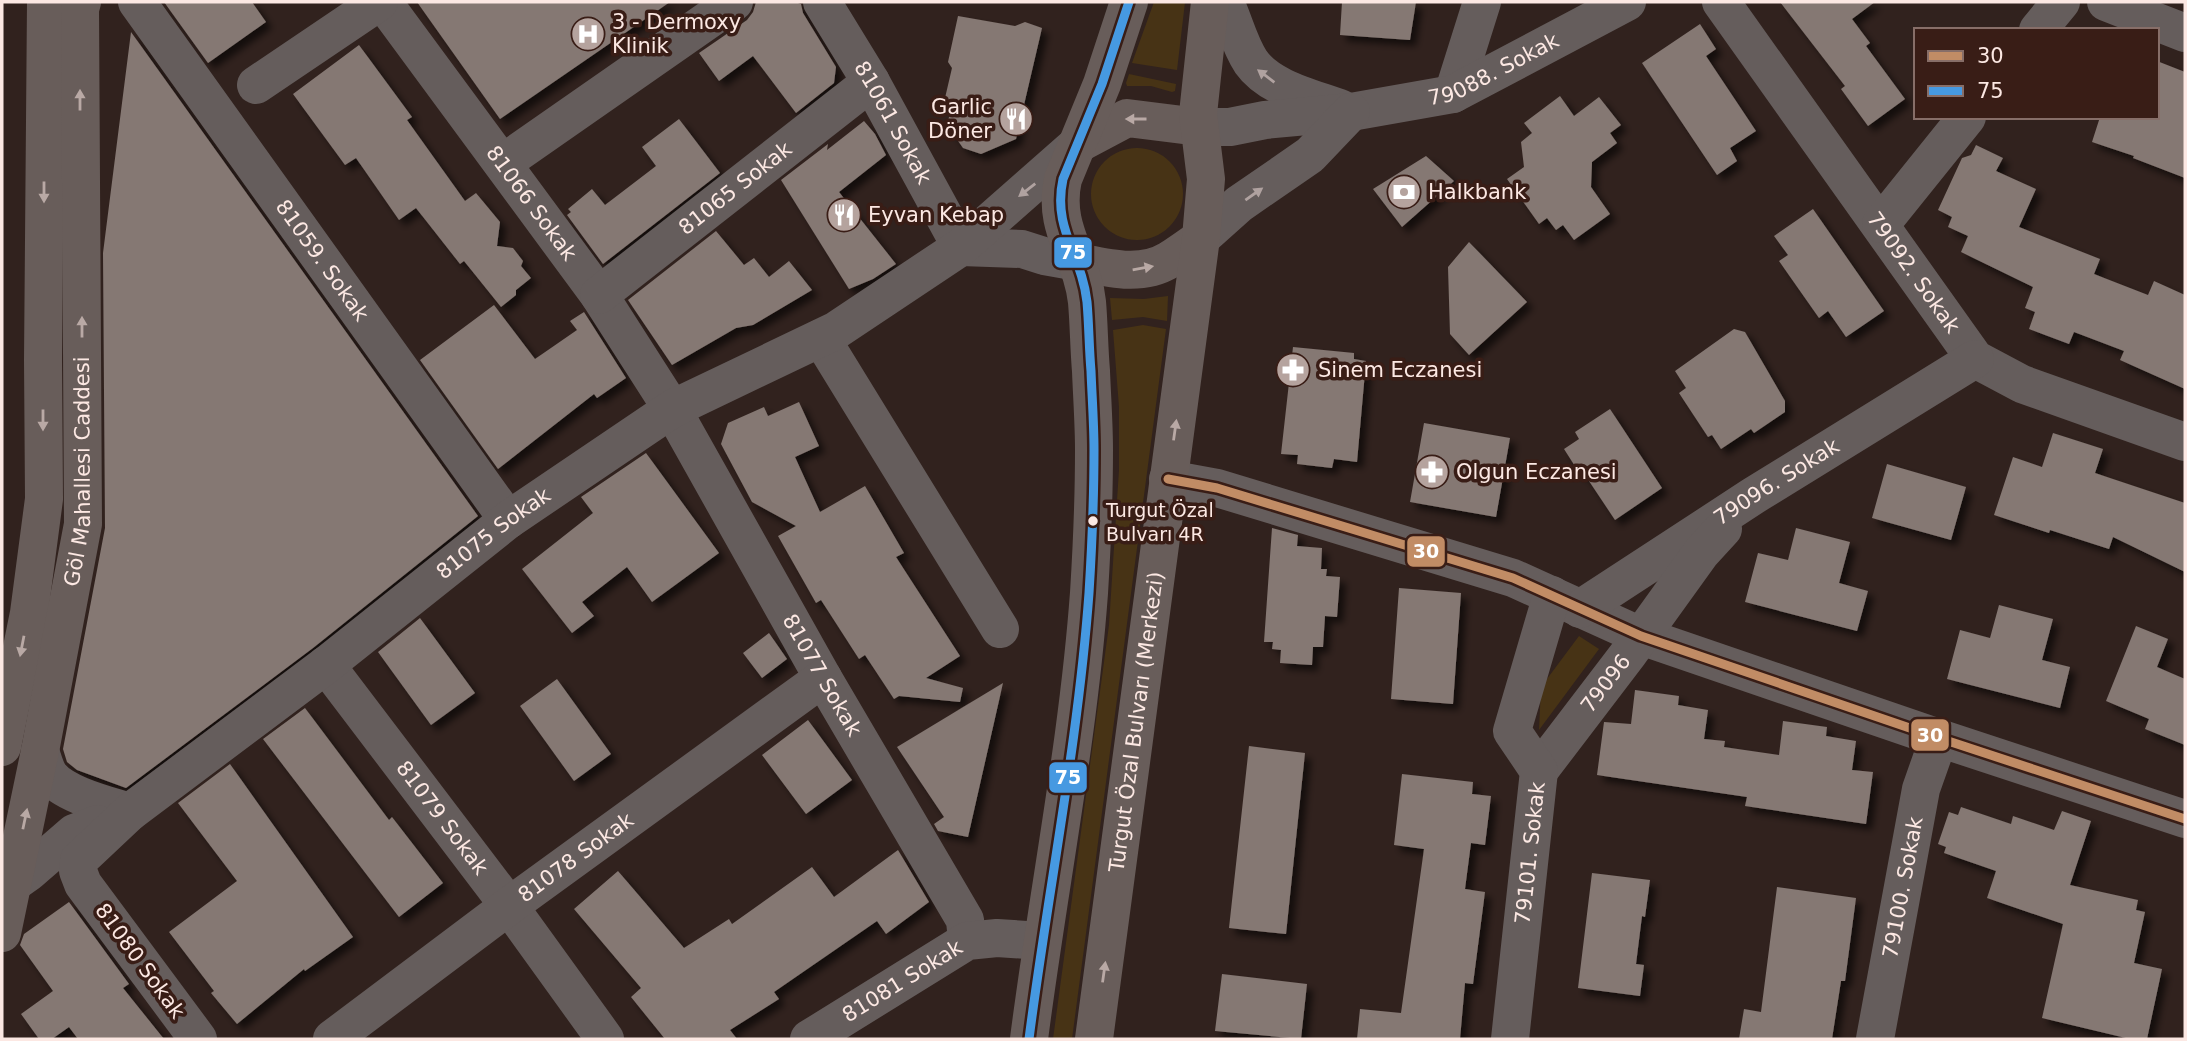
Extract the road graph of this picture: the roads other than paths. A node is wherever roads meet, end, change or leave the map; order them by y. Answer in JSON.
{"nodes":[{"id":1,"x":46,"y":2,"type":"edge"},
{"id":2,"x":82,"y":2,"type":"edge"},
{"id":3,"x":137,"y":2,"type":"edge"},
{"id":4,"x":381,"y":2,"type":"edge"},
{"id":5,"x":734,"y":2,"type":"edge"},
{"id":6,"x":822,"y":2,"type":"edge"},
{"id":7,"x":1129,"y":2,"type":"edge"},
{"id":8,"x":1210,"y":2,"type":"edge"},
{"id":9,"x":1224,"y":2,"type":"edge"},
{"id":10,"x":1482,"y":2,"type":"edge"},
{"id":11,"x":1627,"y":2,"type":"edge"},
{"id":12,"x":1721,"y":2,"type":"edge"},
{"id":13,"x":2061,"y":2,"type":"edge"},
{"id":14,"x":2106,"y":2,"type":"edge"},
{"id":15,"x":2040,"y":28,"type":"edge"},
{"id":16,"x":2185,"y":33,"type":"edge"},
{"id":17,"x":871,"y":82,"type":"junction"},
{"id":18,"x":256,"y":85,"type":"dead end"},
{"id":19,"x":1453,"y":94,"type":"junction"},
{"id":20,"x":1351,"y":112,"type":"junction"},
{"id":21,"x":1965,"y":119,"type":"edge"},
{"id":22,"x":1199,"y":127,"type":"junction"},
{"id":23,"x":1078,"y":144,"type":"junction"},
{"id":24,"x":503,"y":163,"type":"junction"},
{"id":25,"x":1881,"y":224,"type":"junction"},
{"id":26,"x":1201,"y":238,"type":"junction"},
{"id":27,"x":961,"y":247,"type":"junction"},
{"id":28,"x":1077,"y":262,"type":"junction"},
{"id":29,"x":598,"y":295,"type":"junction"},
{"id":30,"x":821,"y":338,"type":"junction"},
{"id":31,"x":1975,"y":359,"type":"junction"},
{"id":32,"x":672,"y":409,"type":"junction"},
{"id":33,"x":2185,"y":442,"type":"edge"},
{"id":34,"x":1168,"y":479,"type":"junction"},
{"id":35,"x":1753,"y":496,"type":"junction"},
{"id":36,"x":508,"y":520,"type":"junction"},
{"id":37,"x":1566,"y":602,"type":"junction"},
{"id":38,"x":1000,"y":629,"type":"dead end"},
{"id":39,"x":1641,"y":636,"type":"junction"},
{"id":40,"x":326,"y":665,"type":"junction"},
{"id":41,"x":823,"y":678,"type":"junction"},
{"id":42,"x":1939,"y":738,"type":"junction"},
{"id":43,"x":2,"y":747,"type":"edge"},
{"id":44,"x":40,"y":751,"type":"junction"},
{"id":45,"x":1539,"y":771,"type":"junction"},
{"id":46,"x":130,"y":812,"type":"junction"},
{"id":47,"x":2185,"y":819,"type":"edge"},
{"id":48,"x":12,"y":884,"type":"junction"},
{"id":49,"x":83,"y":884,"type":"joint"},
{"id":50,"x":509,"y":905,"type":"junction"},
{"id":51,"x":2,"y":933,"type":"edge"},
{"id":52,"x":967,"y":941,"type":"junction"},
{"id":53,"x":1042,"y":941,"type":"junction"},
{"id":54,"x":815,"y":1037,"type":"edge"},
{"id":55,"x":198,"y":1039,"type":"edge"},
{"id":56,"x":332,"y":1039,"type":"edge"},
{"id":57,"x":605,"y":1039,"type":"edge"},
{"id":58,"x":1029,"y":1039,"type":"edge"},
{"id":59,"x":1094,"y":1039,"type":"edge"},
{"id":60,"x":1510,"y":1039,"type":"edge"},
{"id":61,"x":1875,"y":1039,"type":"edge"}],
"edges":[{"from":1,"to":43,"type":"main road","name":"Göl Mahallesi Caddesi","one_way":true},
{"from":44,"to":2,"type":"main road","name":"Göl Mahallesi Caddesi","one_way":true},
{"from":3,"to":36,"type":"street","name":"81059. Sokak"},
{"from":4,"to":18,"type":"street"},
{"from":4,"to":24,"type":"street","name":"81066 Sokak"},
{"from":5,"to":24,"type":"street"},
{"from":6,"to":17,"type":"street","name":"81061 Sokak"},
{"from":7,"to":23,"type":"main road"},
{"from":8,"to":22,"type":"main road"},
{"from":20,"to":9,"type":"street","one_way":true},
{"from":10,"to":19,"type":"street"},
{"from":11,"to":19,"type":"street","name":"79088. Sokak"},
{"from":12,"to":25,"type":"street","name":"79092. Sokak"},
{"from":13,"to":15,"type":"street"},
{"from":14,"to":16,"type":"street"},
{"from":17,"to":27,"type":"street","name":"81061 Sokak"},
{"from":17,"to":29,"type":"street","name":"81065 Sokak"},
{"from":19,"to":20,"type":"street","name":"79088. Sokak"},
{"from":20,"to":22,"type":"street","name":"79088. Sokak"},
{"from":26,"to":20,"type":"street","one_way":true},
{"from":21,"to":25,"type":"street"},
{"from":22,"to":23,"type":"main road","one_way":true},
{"from":22,"to":26,"type":"main road"},
{"from":23,"to":27,"type":"street","name":"81075 Sokak","one_way":true},
{"from":23,"to":28,"type":"main road"},
{"from":24,"to":29,"type":"street","name":"81066 Sokak"},
{"from":25,"to":31,"type":"street","name":"79092. Sokak"},
{"from":28,"to":26,"type":"main road","one_way":true},
{"from":34,"to":26,"type":"main road","name":"Turgut Özal Bulvarı (Merkezi)","one_way":true},
{"from":27,"to":28,"type":"street"},
{"from":27,"to":30,"type":"street","name":"81075 Sokak"},
{"from":28,"to":53,"type":"main road"},
{"from":29,"to":32,"type":"street","name":"81066 Sokak"},
{"from":30,"to":32,"type":"street","name":"81075 Sokak"},
{"from":30,"to":38,"type":"street"},
{"from":31,"to":33,"type":"street","name":"79092. Sokak"},
{"from":31,"to":35,"type":"street","name":"79096. Sokak"},
{"from":32,"to":36,"type":"street","name":"81075 Sokak"},
{"from":32,"to":41,"type":"street","name":"81077 Sokak"},
{"from":34,"to":37,"type":"street"},
{"from":59,"to":34,"type":"main road","name":"Turgut Özal Bulvarı (Merkezi)","one_way":true},
{"from":35,"to":37,"type":"street","name":"79096. Sokak"},
{"from":35,"to":39,"type":"street","name":"79096"},
{"from":36,"to":40,"type":"street","name":"81075 Sokak"},
{"from":37,"to":39,"type":"street"},
{"from":37,"to":45,"type":"street","name":"79101. Sokak"},
{"from":39,"to":42,"type":"street"},
{"from":39,"to":45,"type":"street","name":"79096"},
{"from":40,"to":46,"type":"street","name":"81075 Sokak"},
{"from":40,"to":50,"type":"street","name":"81079 Sokak"},
{"from":41,"to":50,"type":"street","name":"81078 Sokak"},
{"from":41,"to":52,"type":"street","name":"81077 Sokak"},
{"from":42,"to":47,"type":"street"},
{"from":42,"to":61,"type":"street","name":"79100. Sokak"},
{"from":44,"to":46,"type":"street"},
{"from":48,"to":44,"type":"main road","name":"Göl Mahallesi Caddesi","one_way":true},
{"from":45,"to":60,"type":"street","name":"79101. Sokak"},
{"from":46,"to":48,"type":"street"},
{"from":46,"to":49,"type":"street","name":"81075 Sokak"},
{"from":48,"to":51,"type":"main road","name":"Göl Mahallesi Caddesi"},
{"from":49,"to":55,"type":"street","name":"81080 Sokak"},
{"from":50,"to":56,"type":"street","name":"81078 Sokak"},
{"from":50,"to":57,"type":"street","name":"81079 Sokak"},
{"from":52,"to":53,"type":"street","name":"81081 Sokak"},
{"from":52,"to":54,"type":"street","name":"81081 Sokak"},
{"from":53,"to":58,"type":"main road"}]}
